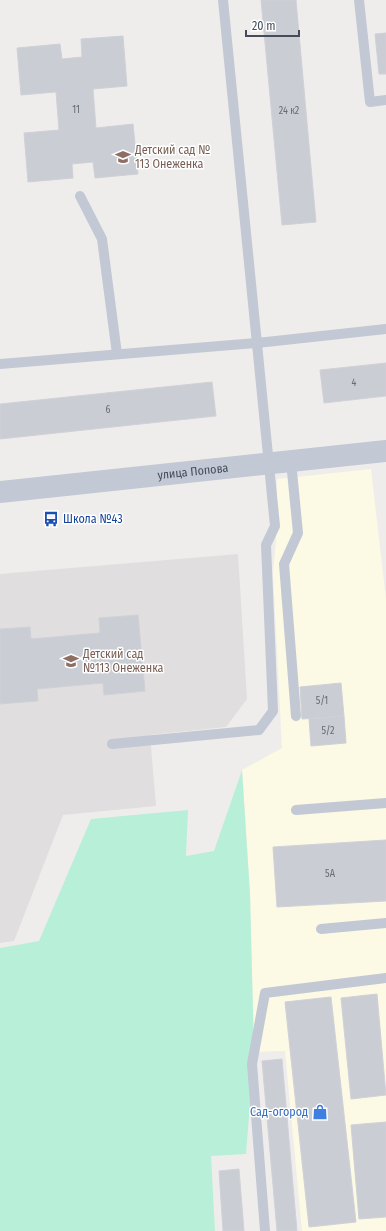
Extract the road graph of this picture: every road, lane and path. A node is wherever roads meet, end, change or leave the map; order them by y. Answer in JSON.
{"nodes":[{"id":1,"x":223,"y":0,"type":"edge"},
{"id":2,"x":358,"y":0,"type":"edge"},
{"id":3,"x":386,"y":100,"type":"edge"},
{"id":4,"x":80,"y":196,"type":"dead end"},
{"id":5,"x":386,"y":329,"type":"edge"},
{"id":6,"x":257,"y":343,"type":"junction"},
{"id":7,"x":117,"y":354,"type":"junction"},
{"id":8,"x":0,"y":364,"type":"edge"},
{"id":9,"x":386,"y":451,"type":"edge"},
{"id":10,"x":280,"y":462,"type":"junction"},
{"id":11,"x":0,"y":492,"type":"edge"},
{"id":12,"x":296,"y":716,"type":"dead end"},
{"id":13,"x":112,"y":744,"type":"dead end"},
{"id":14,"x":386,"y":803,"type":"edge"},
{"id":15,"x":296,"y":810,"type":"dead end"},
{"id":16,"x":386,"y":923,"type":"edge"},
{"id":17,"x":321,"y":929,"type":"dead end"},
{"id":18,"x":386,"y":978,"type":"edge"},
{"id":19,"x":265,"y":1231,"type":"edge"}],
"edges":[{"from":1,"to":6,"type":"lane"},
{"from":2,"to":3,"type":"lane"},
{"from":4,"to":7,"type":"lane"},
{"from":5,"to":6,"type":"lane"},
{"from":6,"to":7,"type":"lane"},
{"from":6,"to":10,"type":"lane"},
{"from":7,"to":8,"type":"lane"},
{"from":9,"to":10,"type":"street","name":"улица Попова"},
{"from":10,"to":11,"type":"street","name":"улица Попова"},
{"from":10,"to":12,"type":"lane"},
{"from":10,"to":13,"type":"lane"},
{"from":14,"to":15,"type":"lane"},
{"from":16,"to":17,"type":"lane"},
{"from":18,"to":19,"type":"lane"}]}
